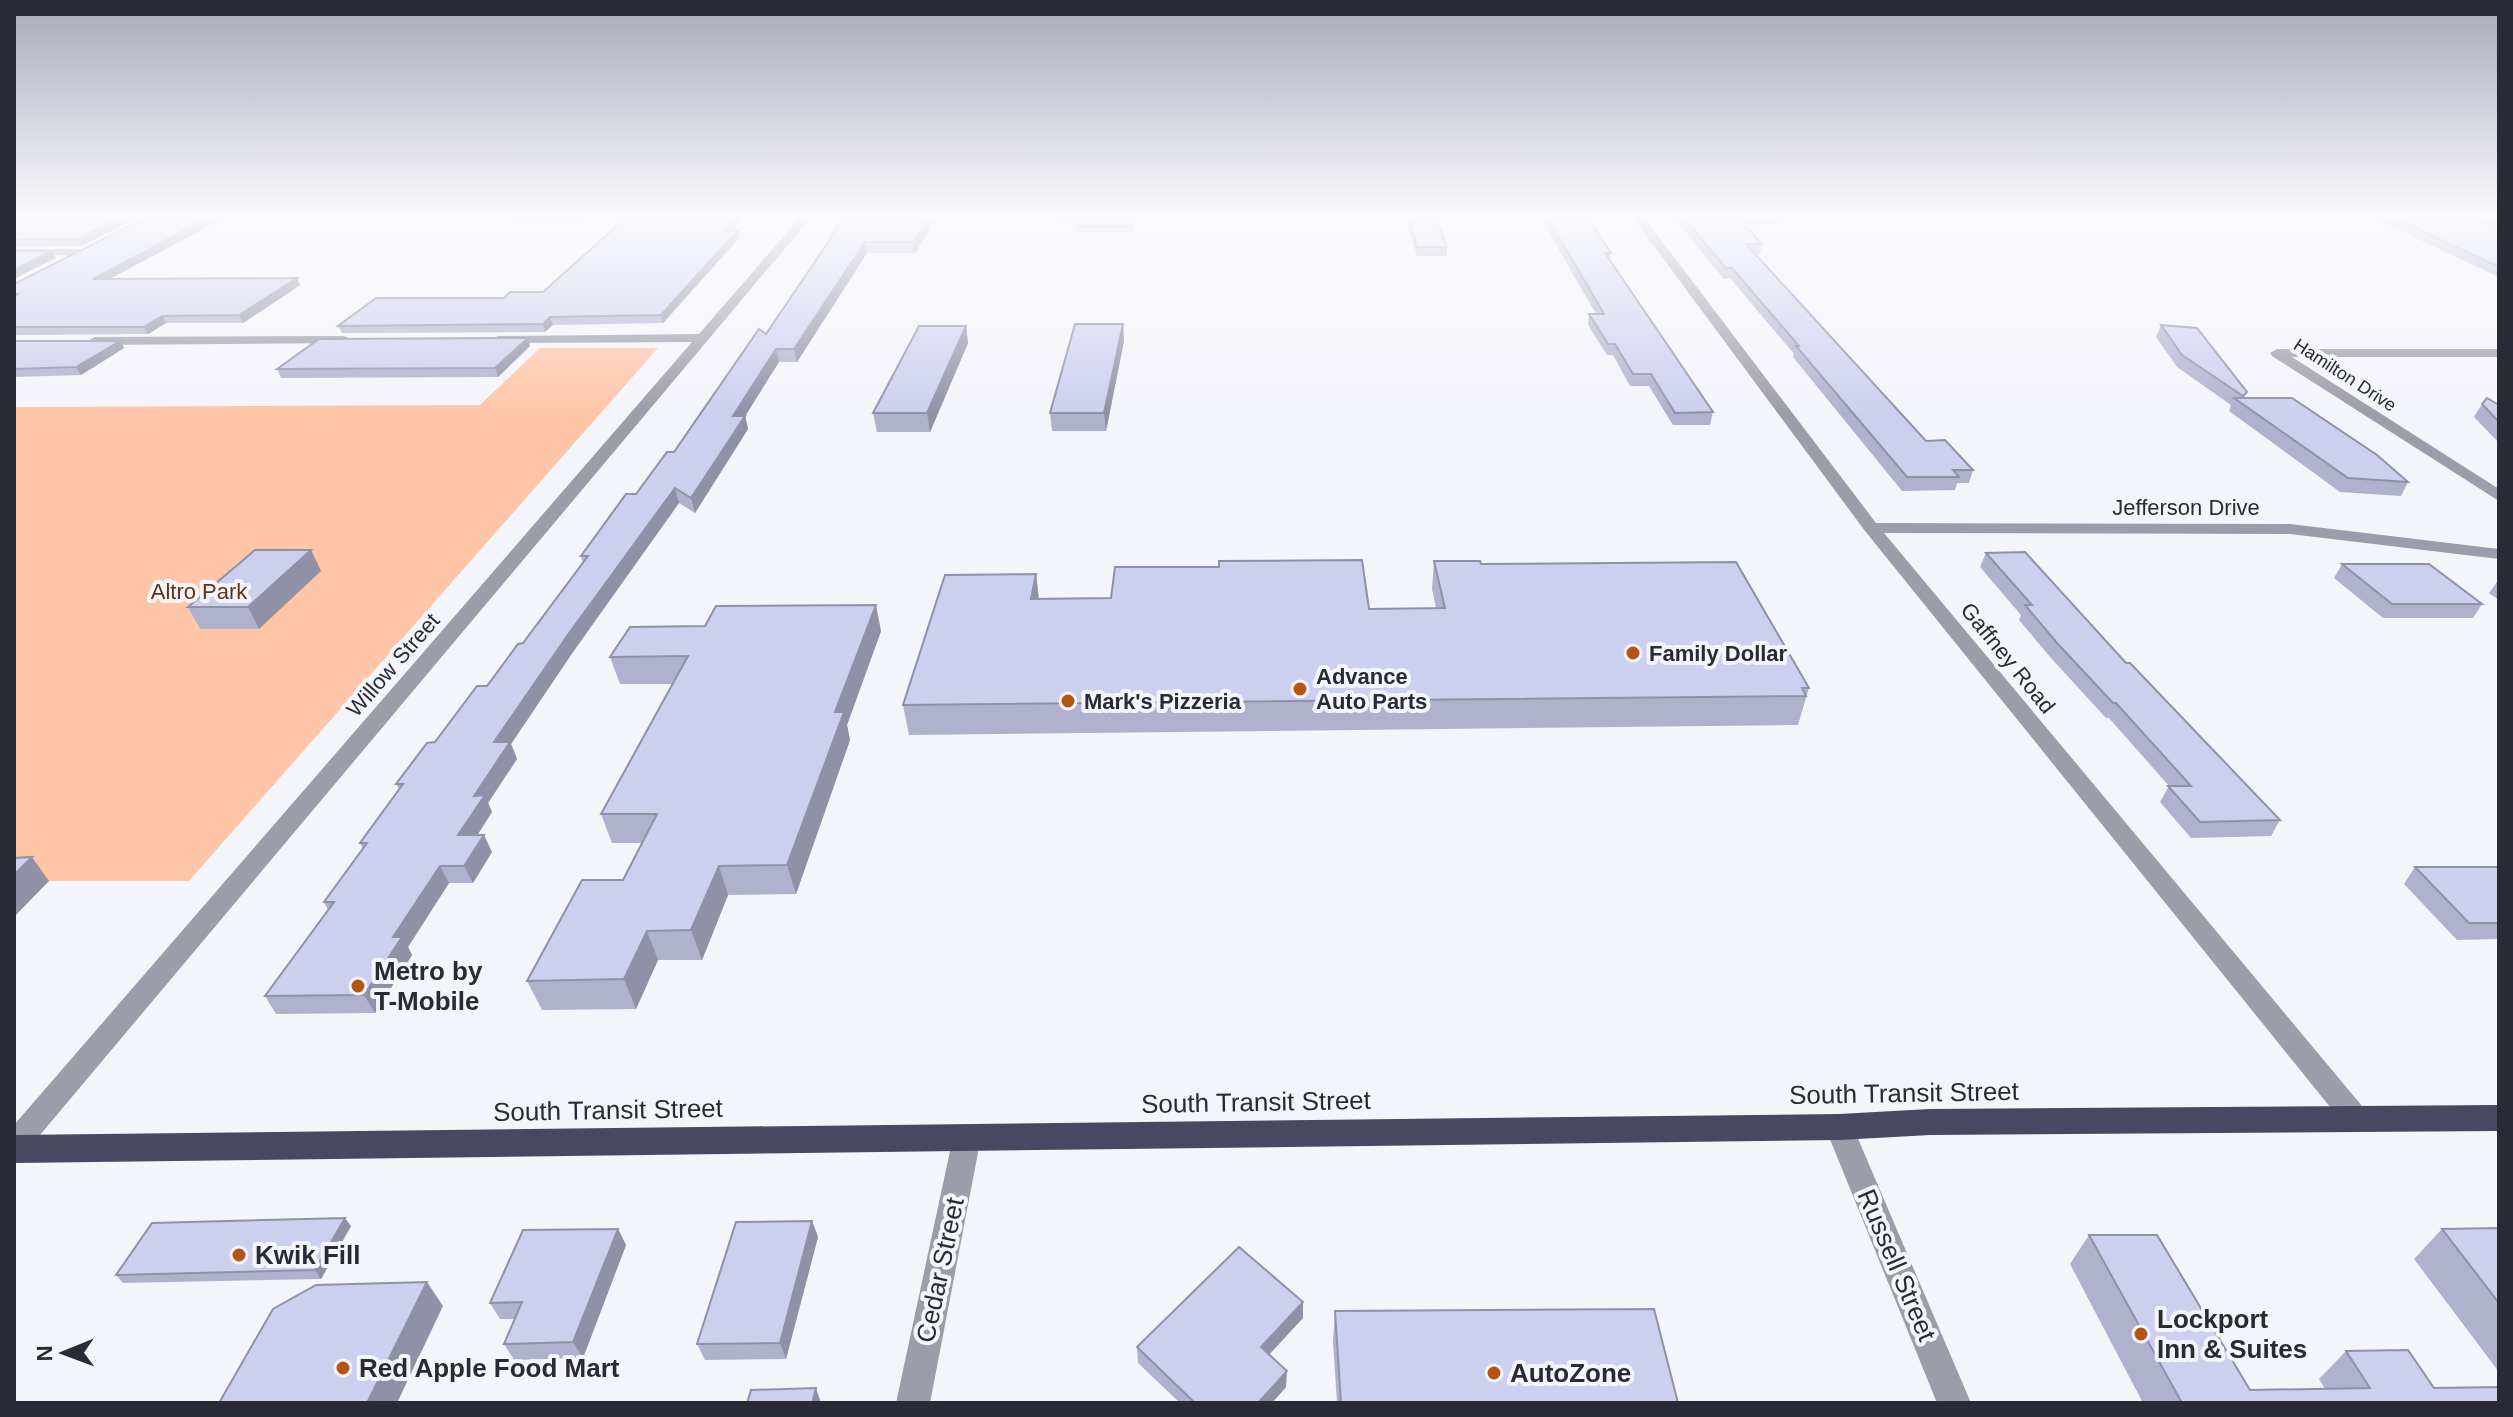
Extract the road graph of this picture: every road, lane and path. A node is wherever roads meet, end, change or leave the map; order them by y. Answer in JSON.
{"nodes":[{"id":1,"x":753,"y":281,"type":"edge"},
{"id":2,"x":1686,"y":281,"type":"edge"},
{"id":3,"x":705,"y":338,"type":"junction"},
{"id":4,"x":489,"y":339,"type":"edge"},
{"id":5,"x":350,"y":340,"type":"edge"},
{"id":6,"x":75,"y":342,"type":"edge"},
{"id":7,"x":2499,"y":353,"type":"edge"},
{"id":8,"x":2499,"y":496,"type":"edge"},
{"id":9,"x":1871,"y":528,"type":"junction"},
{"id":10,"x":2499,"y":554,"type":"edge"},
{"id":11,"x":2499,"y":1118,"type":"edge"},
{"id":12,"x":2357,"y":1120,"type":"junction"},
{"id":13,"x":1839,"y":1127,"type":"junction"},
{"id":14,"x":967,"y":1137,"type":"junction"},
{"id":15,"x":14,"y":1147,"type":"edge"},
{"id":16,"x":913,"y":1403,"type":"edge"},
{"id":17,"x":1954,"y":1403,"type":"edge"}],
"edges":[{"from":1,"to":3,"type":"street","name":"Willow Street"},
{"from":2,"to":9,"type":"street","name":"Gaffney Road"},
{"from":3,"to":4,"type":"street"},
{"from":3,"to":15,"type":"street","name":"Willow Street"},
{"from":5,"to":6,"type":"street"},
{"from":7,"to":8,"type":"street","name":"Hamilton Drive"},
{"from":9,"to":10,"type":"street","name":"Jefferson Drive"},
{"from":9,"to":12,"type":"street","name":"Gaffney Road"},
{"from":11,"to":12,"type":"highway","name":"South Transit Street"},
{"from":12,"to":13,"type":"highway","name":"South Transit Street"},
{"from":13,"to":14,"type":"highway","name":"South Transit Street"},
{"from":13,"to":17,"type":"street","name":"Russell Street"},
{"from":14,"to":15,"type":"highway","name":"South Transit Street"},
{"from":14,"to":16,"type":"street","name":"Cedar Street"}]}
